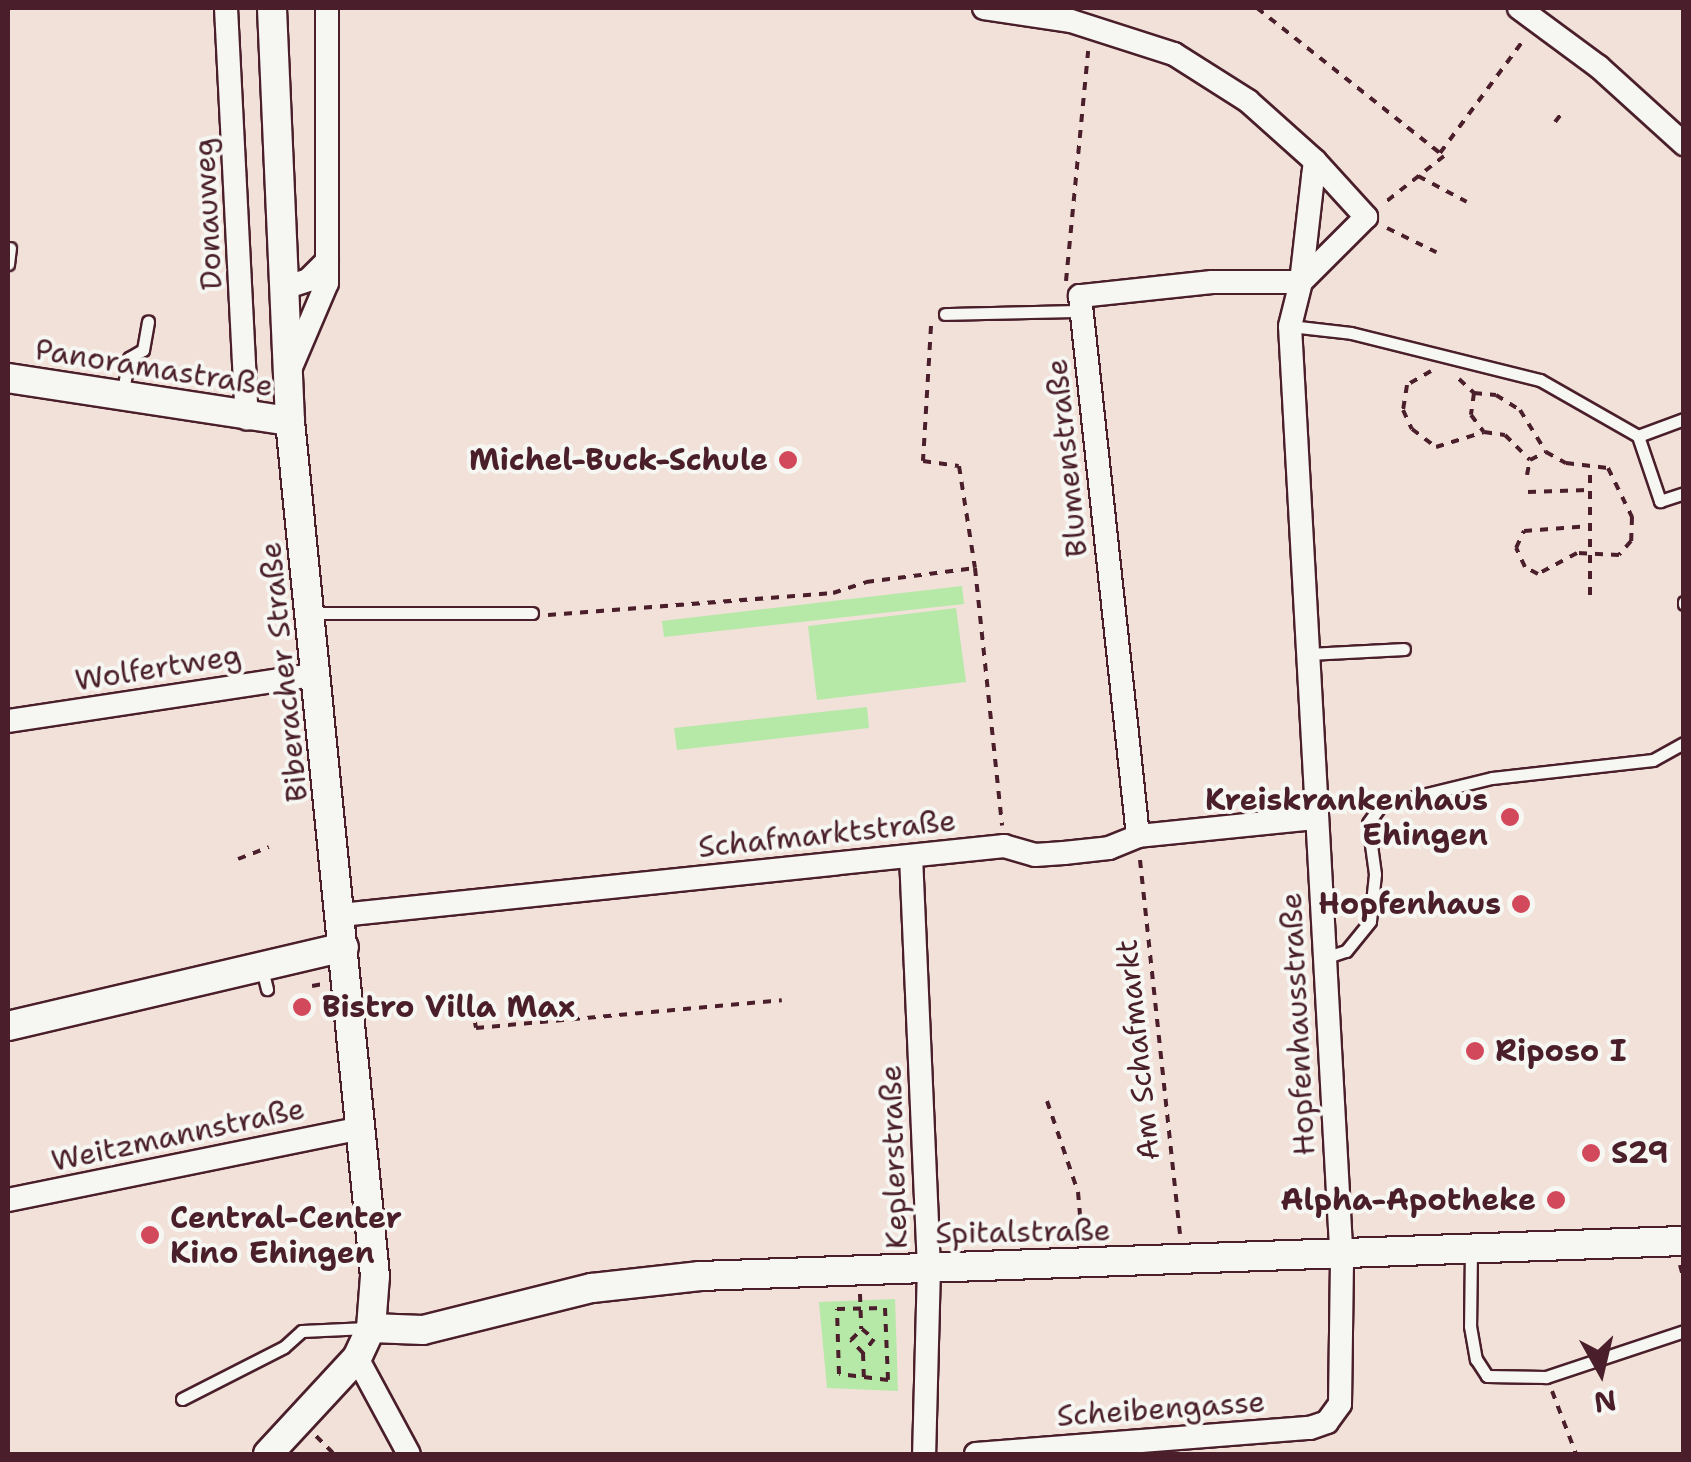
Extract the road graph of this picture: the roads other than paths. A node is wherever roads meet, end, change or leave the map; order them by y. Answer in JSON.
{"nodes":[{"id":1,"x":226,"y":8,"type":"edge"},
{"id":2,"x":272,"y":8,"type":"edge"},
{"id":3,"x":327,"y":8,"type":"edge"},
{"id":4,"x":984,"y":8,"type":"edge"},
{"id":5,"x":1528,"y":14,"type":"edge"},
{"id":6,"x":1684,"y":144,"type":"edge"},
{"id":7,"x":1315,"y":161,"type":"junction"},
{"id":8,"x":10,"y":248,"type":"dead end"},
{"id":9,"x":327,"y":261,"type":"junction"},
{"id":10,"x":8,"y":264,"type":"edge"},
{"id":11,"x":1301,"y":282,"type":"junction"},
{"id":12,"x":284,"y":288,"type":"junction"},
{"id":13,"x":1080,"y":303,"type":"junction"},
{"id":14,"x":945,"y":314,"type":"road end"},
{"id":15,"x":148,"y":321,"type":"dead end"},
{"id":16,"x":1290,"y":326,"type":"junction"},
{"id":17,"x":288,"y":376,"type":"junction"},
{"id":18,"x":8,"y":378,"type":"edge"},
{"id":19,"x":121,"y":399,"type":"junction"},
{"id":20,"x":248,"y":418,"type":"junction"},
{"id":21,"x":1684,"y":419,"type":"edge"},
{"id":22,"x":290,"y":421,"type":"junction"},
{"id":23,"x":1638,"y":436,"type":"junction"},
{"id":24,"x":1684,"y":493,"type":"edge"},
{"id":25,"x":532,"y":612,"type":"road end"},
{"id":26,"x":311,"y":613,"type":"junction"},
{"id":27,"x":1404,"y":649,"type":"dead end"},
{"id":28,"x":1309,"y":654,"type":"junction"},
{"id":29,"x":317,"y":674,"type":"junction"},
{"id":30,"x":8,"y":721,"type":"edge"},
{"id":31,"x":1684,"y":743,"type":"edge"},
{"id":32,"x":1316,"y":818,"type":"junction"},
{"id":33,"x":1138,"y":836,"type":"junction"},
{"id":34,"x":911,"y":856,"type":"junction"},
{"id":35,"x":341,"y":915,"type":"junction"},
{"id":36,"x":344,"y":947,"type":"junction"},
{"id":37,"x":1324,"y":958,"type":"junction"},
{"id":38,"x":8,"y":1026,"type":"edge"},
{"id":39,"x":361,"y":1128,"type":"junction"},
{"id":40,"x":8,"y":1200,"type":"edge"},
{"id":41,"x":1684,"y":1241,"type":"edge"},
{"id":42,"x":1471,"y":1249,"type":"junction"},
{"id":43,"x":1342,"y":1254,"type":"junction"},
{"id":44,"x":929,"y":1266,"type":"junction"},
{"id":45,"x":371,"y":1328,"type":"junction"},
{"id":46,"x":1684,"y":1331,"type":"edge"},
{"id":47,"x":356,"y":1358,"type":"junction"},
{"id":48,"x":182,"y":1400,"type":"dead end"},
{"id":49,"x":1340,"y":1404,"type":"joint"},
{"id":50,"x":268,"y":1454,"type":"edge"},
{"id":51,"x":409,"y":1454,"type":"edge"},
{"id":52,"x":924,"y":1454,"type":"edge"},
{"id":53,"x":976,"y":1454,"type":"edge"}],
"edges":[{"from":1,"to":20,"type":"street","name":"Donauweg"},
{"from":2,"to":12,"type":"street","name":"Biberacher Straße"},
{"from":3,"to":9,"type":"street"},
{"from":4,"to":7,"type":"street"},
{"from":5,"to":6,"type":"street"},
{"from":7,"to":11,"type":"street","name":"Hopfenhausstraße"},
{"from":7,"to":11,"type":"street"},
{"from":8,"to":10,"type":"lane"},
{"from":9,"to":12,"type":"street"},
{"from":9,"to":17,"type":"street"},
{"from":11,"to":13,"type":"street"},
{"from":11,"to":16,"type":"street","name":"Hopfenhausstraße"},
{"from":12,"to":17,"type":"street","name":"Biberacher Straße"},
{"from":13,"to":14,"type":"lane"},
{"from":13,"to":33,"type":"street","name":"Blumenstraße"},
{"from":15,"to":19,"type":"lane"},
{"from":16,"to":23,"type":"lane"},
{"from":16,"to":28,"type":"street","name":"Hopfenhausstraße"},
{"from":17,"to":22,"type":"street","name":"Biberacher Straße"},
{"from":18,"to":19,"type":"street","name":"Panoramastraße"},
{"from":19,"to":20,"type":"street","name":"Panoramastraße"},
{"from":20,"to":22,"type":"street","name":"Panoramastraße"},
{"from":21,"to":23,"type":"lane"},
{"from":22,"to":26,"type":"street","name":"Biberacher Straße"},
{"from":23,"to":24,"type":"lane"},
{"from":25,"to":26,"type":"lane"},
{"from":26,"to":29,"type":"street","name":"Biberacher Straße"},
{"from":27,"to":28,"type":"lane"},
{"from":28,"to":32,"type":"street","name":"Hopfenhausstraße"},
{"from":29,"to":30,"type":"street","name":"Wolfertweg"},
{"from":29,"to":35,"type":"street","name":"Biberacher Straße"},
{"from":31,"to":37,"type":"lane"},
{"from":32,"to":33,"type":"street","name":"Schafmarktstraße"},
{"from":32,"to":37,"type":"street","name":"Hopfenhausstraße"},
{"from":33,"to":34,"type":"street","name":"Schafmarktstraße"},
{"from":34,"to":35,"type":"street","name":"Schafmarktstraße"},
{"from":34,"to":44,"type":"street","name":"Keplerstraße"},
{"from":35,"to":36,"type":"street","name":"Biberacher Straße"},
{"from":36,"to":38,"type":"street"},
{"from":36,"to":39,"type":"street","name":"Biberacher Straße"},
{"from":37,"to":43,"type":"street","name":"Hopfenhausstraße"},
{"from":39,"to":40,"type":"street","name":"Weitzmannstraße"},
{"from":39,"to":45,"type":"street","name":"Biberacher Straße"},
{"from":41,"to":42,"type":"street","name":"Spitalstraße"},
{"from":42,"to":43,"type":"street","name":"Spitalstraße"},
{"from":42,"to":46,"type":"lane"},
{"from":43,"to":44,"type":"street","name":"Spitalstraße"},
{"from":43,"to":49,"type":"street","name":"Hopfenhausstraße"},
{"from":44,"to":45,"type":"street","name":"Spitalstraße"},
{"from":44,"to":52,"type":"street","name":"Keplerstraße"},
{"from":45,"to":47,"type":"street"},
{"from":45,"to":48,"type":"lane"},
{"from":47,"to":50,"type":"street"},
{"from":47,"to":51,"type":"street"},
{"from":49,"to":53,"type":"street","name":"Scheibengasse"}]}
